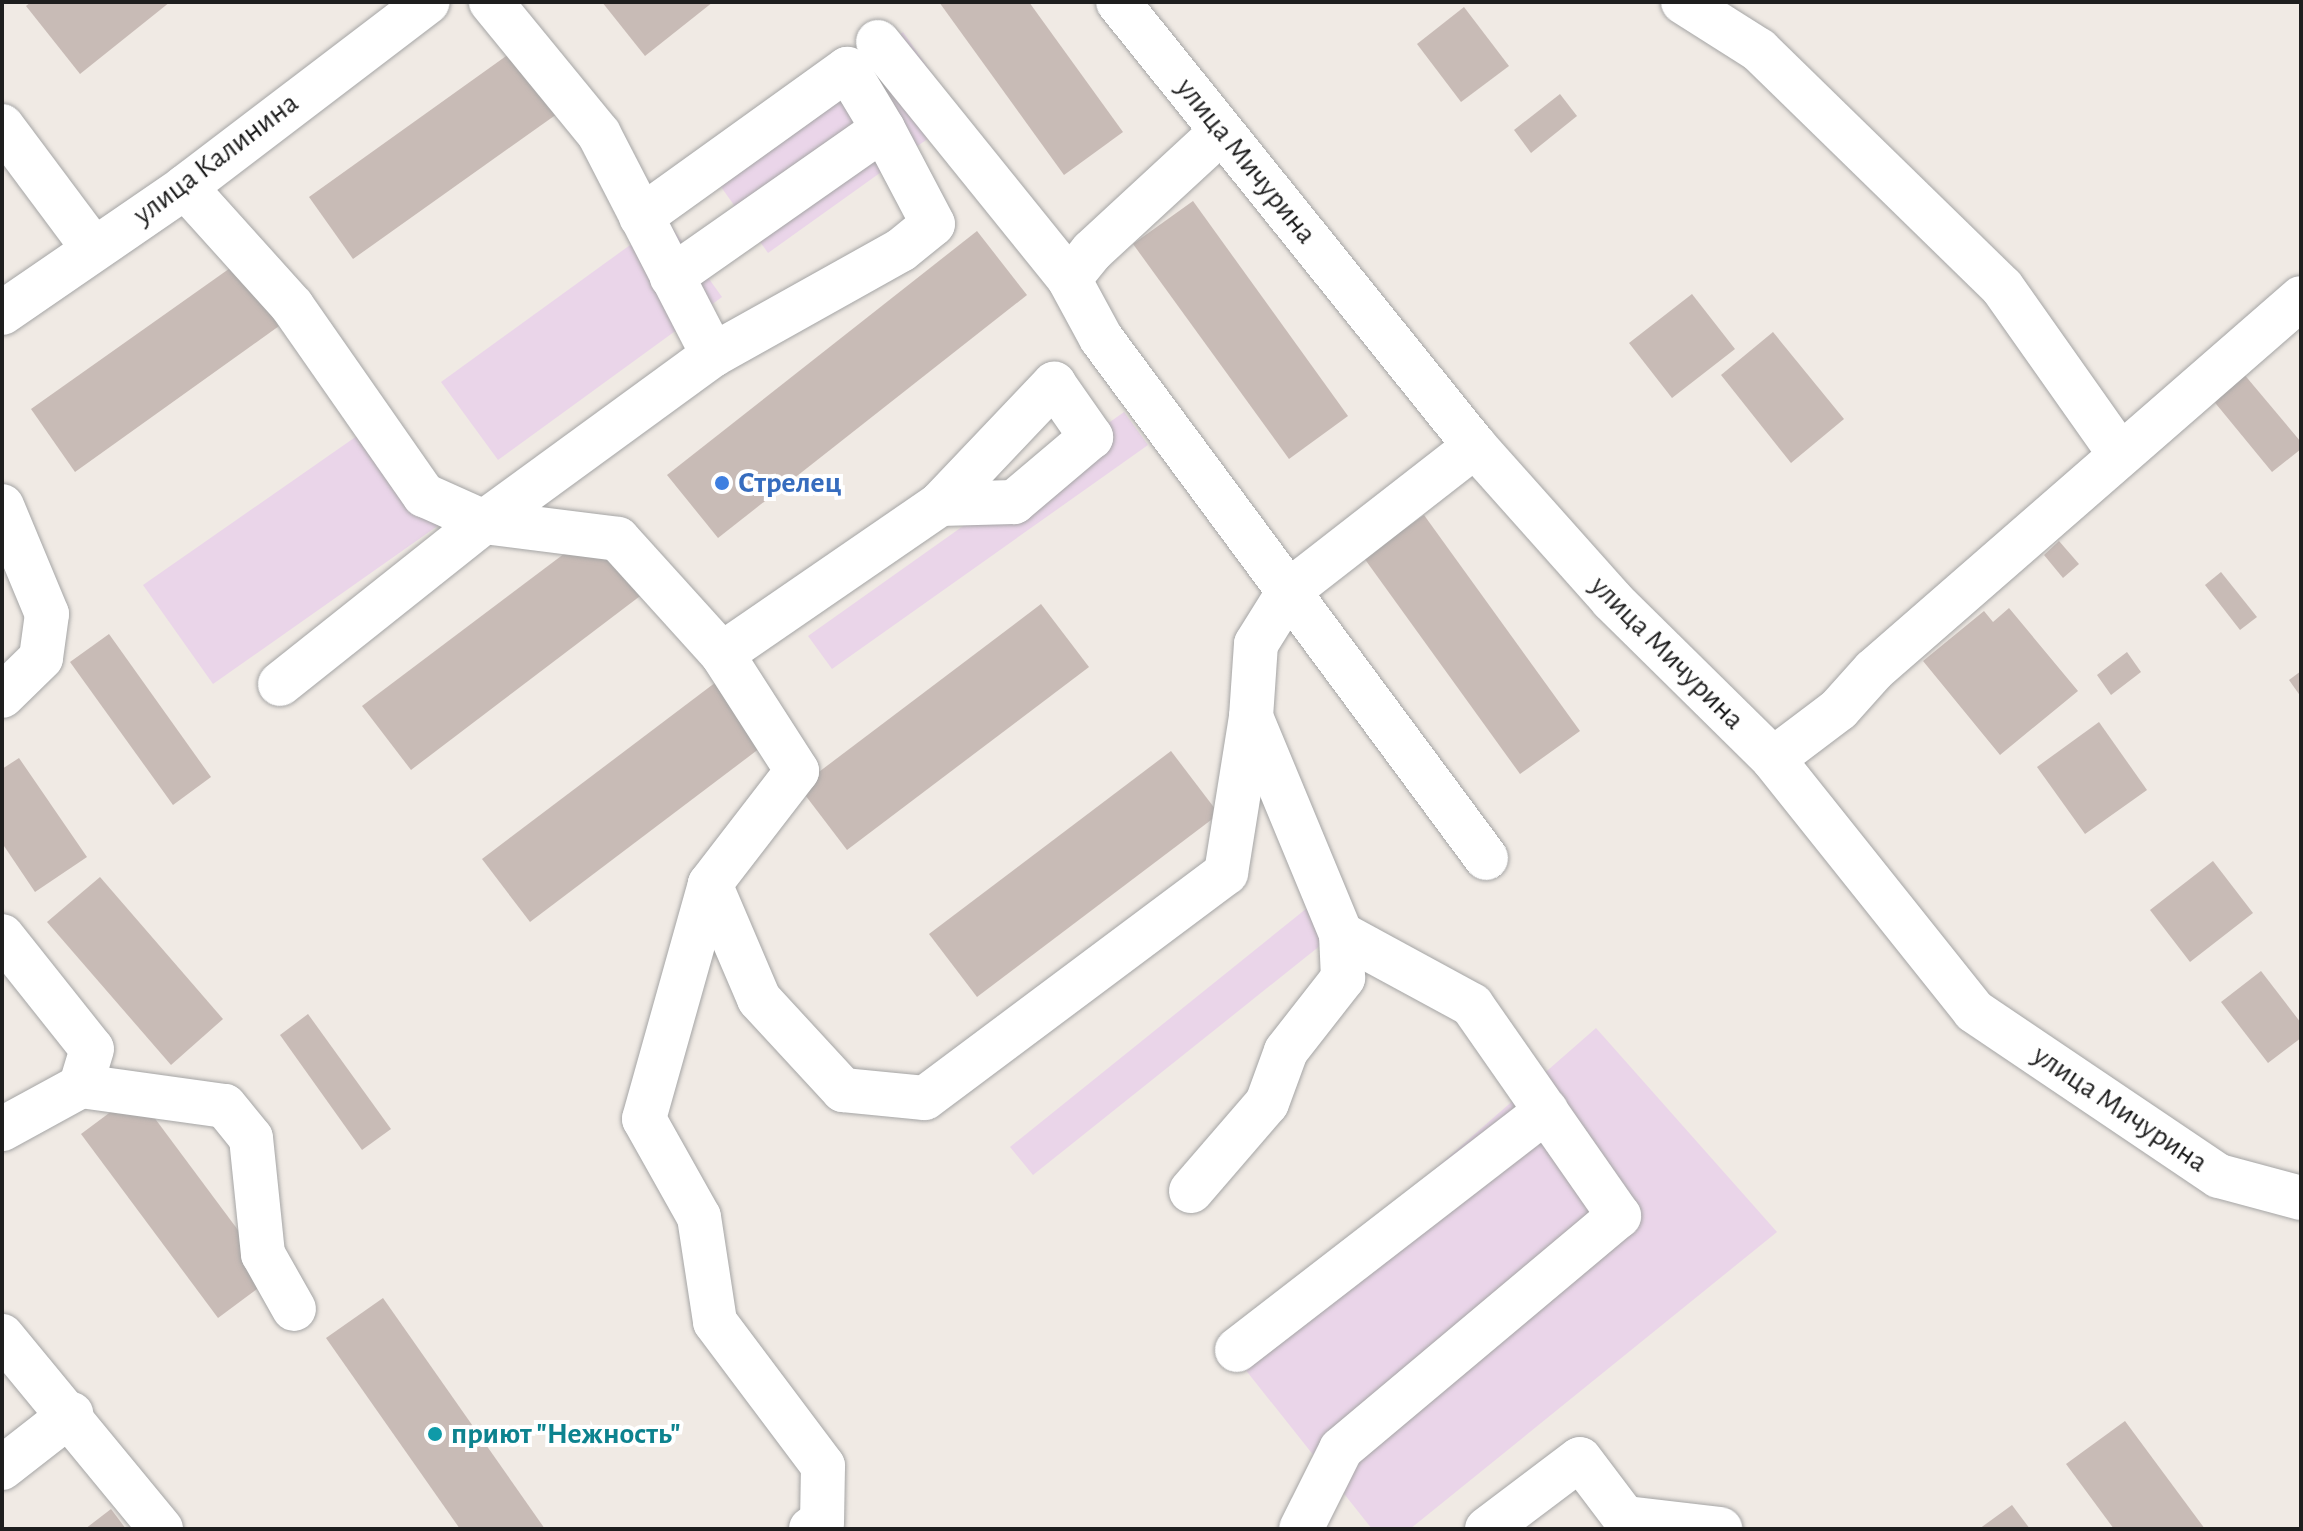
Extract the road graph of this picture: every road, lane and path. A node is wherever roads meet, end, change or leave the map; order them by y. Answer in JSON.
{"nodes":[{"id":1,"x":491,"y":2,"type":"edge"},
{"id":2,"x":1118,"y":2,"type":"edge"},
{"id":3,"x":1683,"y":2,"type":"edge"},
{"id":4,"x":399,"y":10,"type":"edge"},
{"id":5,"x":878,"y":42,"type":"dead end"},
{"id":6,"x":2,"y":126,"type":"edge"},
{"id":7,"x":883,"y":129,"type":"junction"},
{"id":8,"x":1221,"y":132,"type":"junction"},
{"id":9,"x":185,"y":187,"type":"junction"},
{"id":10,"x":641,"y":217,"type":"junction"},
{"id":11,"x":93,"y":248,"type":"junction"},
{"id":12,"x":672,"y":277,"type":"junction"},
{"id":13,"x":1069,"y":279,"type":"junction"},
{"id":14,"x":2301,"y":298,"type":"edge"},
{"id":15,"x":2,"y":313,"type":"edge"},
{"id":16,"x":713,"y":355,"type":"junction"},
{"id":17,"x":1475,"y":446,"type":"junction"},
{"id":18,"x":2120,"y":454,"type":"junction"},
{"id":19,"x":940,"y":504,"type":"dead end"},
{"id":20,"x":2,"y":506,"type":"edge"},
{"id":21,"x":484,"y":522,"type":"junction"},
{"id":22,"x":1289,"y":591,"type":"junction"},
{"id":23,"x":722,"y":654,"type":"junction"},
{"id":24,"x":280,"y":684,"type":"dead end"},
{"id":25,"x":2,"y":696,"type":"edge"},
{"id":26,"x":1251,"y":717,"type":"junction"},
{"id":27,"x":1773,"y":759,"type":"junction"},
{"id":28,"x":1486,"y":858,"type":"dead end"},
{"id":29,"x":710,"y":884,"type":"junction"},
{"id":30,"x":1341,"y":934,"type":"junction"},
{"id":31,"x":2,"y":936,"type":"edge"},
{"id":32,"x":81,"y":1086,"type":"junction"},
{"id":33,"x":1546,"y":1111,"type":"junction"},
{"id":34,"x":2,"y":1129,"type":"edge"},
{"id":35,"x":1191,"y":1191,"type":"dead end"},
{"id":36,"x":2301,"y":1198,"type":"edge"},
{"id":37,"x":294,"y":1309,"type":"dead end"},
{"id":38,"x":2,"y":1336,"type":"edge"},
{"id":39,"x":1237,"y":1350,"type":"dead end"},
{"id":40,"x":71,"y":1414,"type":"junction"},
{"id":41,"x":2,"y":1468,"type":"edge"},
{"id":42,"x":1629,"y":1524,"type":"edge"},
{"id":43,"x":819,"y":1527,"type":"edge"},
{"id":44,"x":161,"y":1529,"type":"edge"},
{"id":45,"x":1301,"y":1529,"type":"edge"},
{"id":46,"x":1487,"y":1529,"type":"edge"},
{"id":47,"x":1720,"y":1529,"type":"edge"}],
"edges":[{"from":1,"to":10,"type":"street"},
{"from":2,"to":8,"type":"street","name":"улица Мичурина"},
{"from":3,"to":18,"type":"street"},
{"from":4,"to":9,"type":"street","name":"улица Калинина"},
{"from":5,"to":13,"type":"street"},
{"from":6,"to":11,"type":"street"},
{"from":7,"to":10,"type":"street"},
{"from":7,"to":12,"type":"street"},
{"from":7,"to":16,"type":"street"},
{"from":8,"to":13,"type":"street"},
{"from":8,"to":17,"type":"street","name":"улица Мичурина"},
{"from":9,"to":11,"type":"street","name":"улица Калинина"},
{"from":9,"to":21,"type":"street"},
{"from":10,"to":12,"type":"street"},
{"from":11,"to":15,"type":"street","name":"улица Калинина"},
{"from":12,"to":16,"type":"street"},
{"from":13,"to":22,"type":"street"},
{"from":14,"to":18,"type":"street"},
{"from":16,"to":21,"type":"street"},
{"from":17,"to":22,"type":"street"},
{"from":17,"to":27,"type":"street","name":"улица Мичурина"},
{"from":18,"to":27,"type":"street"},
{"from":19,"to":23,"type":"street"},
{"from":20,"to":25,"type":"street"},
{"from":21,"to":23,"type":"street"},
{"from":21,"to":24,"type":"street"},
{"from":22,"to":26,"type":"street"},
{"from":22,"to":28,"type":"street"},
{"from":23,"to":29,"type":"street"},
{"from":26,"to":29,"type":"street"},
{"from":26,"to":30,"type":"street"},
{"from":27,"to":36,"type":"street","name":"улица Мичурина"},
{"from":29,"to":43,"type":"street"},
{"from":30,"to":33,"type":"street"},
{"from":30,"to":35,"type":"street"},
{"from":31,"to":32,"type":"street"},
{"from":32,"to":34,"type":"street"},
{"from":32,"to":37,"type":"street"},
{"from":33,"to":39,"type":"street"},
{"from":33,"to":45,"type":"street"},
{"from":38,"to":40,"type":"street"},
{"from":40,"to":41,"type":"street"},
{"from":40,"to":44,"type":"street"},
{"from":42,"to":46,"type":"street"},
{"from":42,"to":47,"type":"street"}]}
